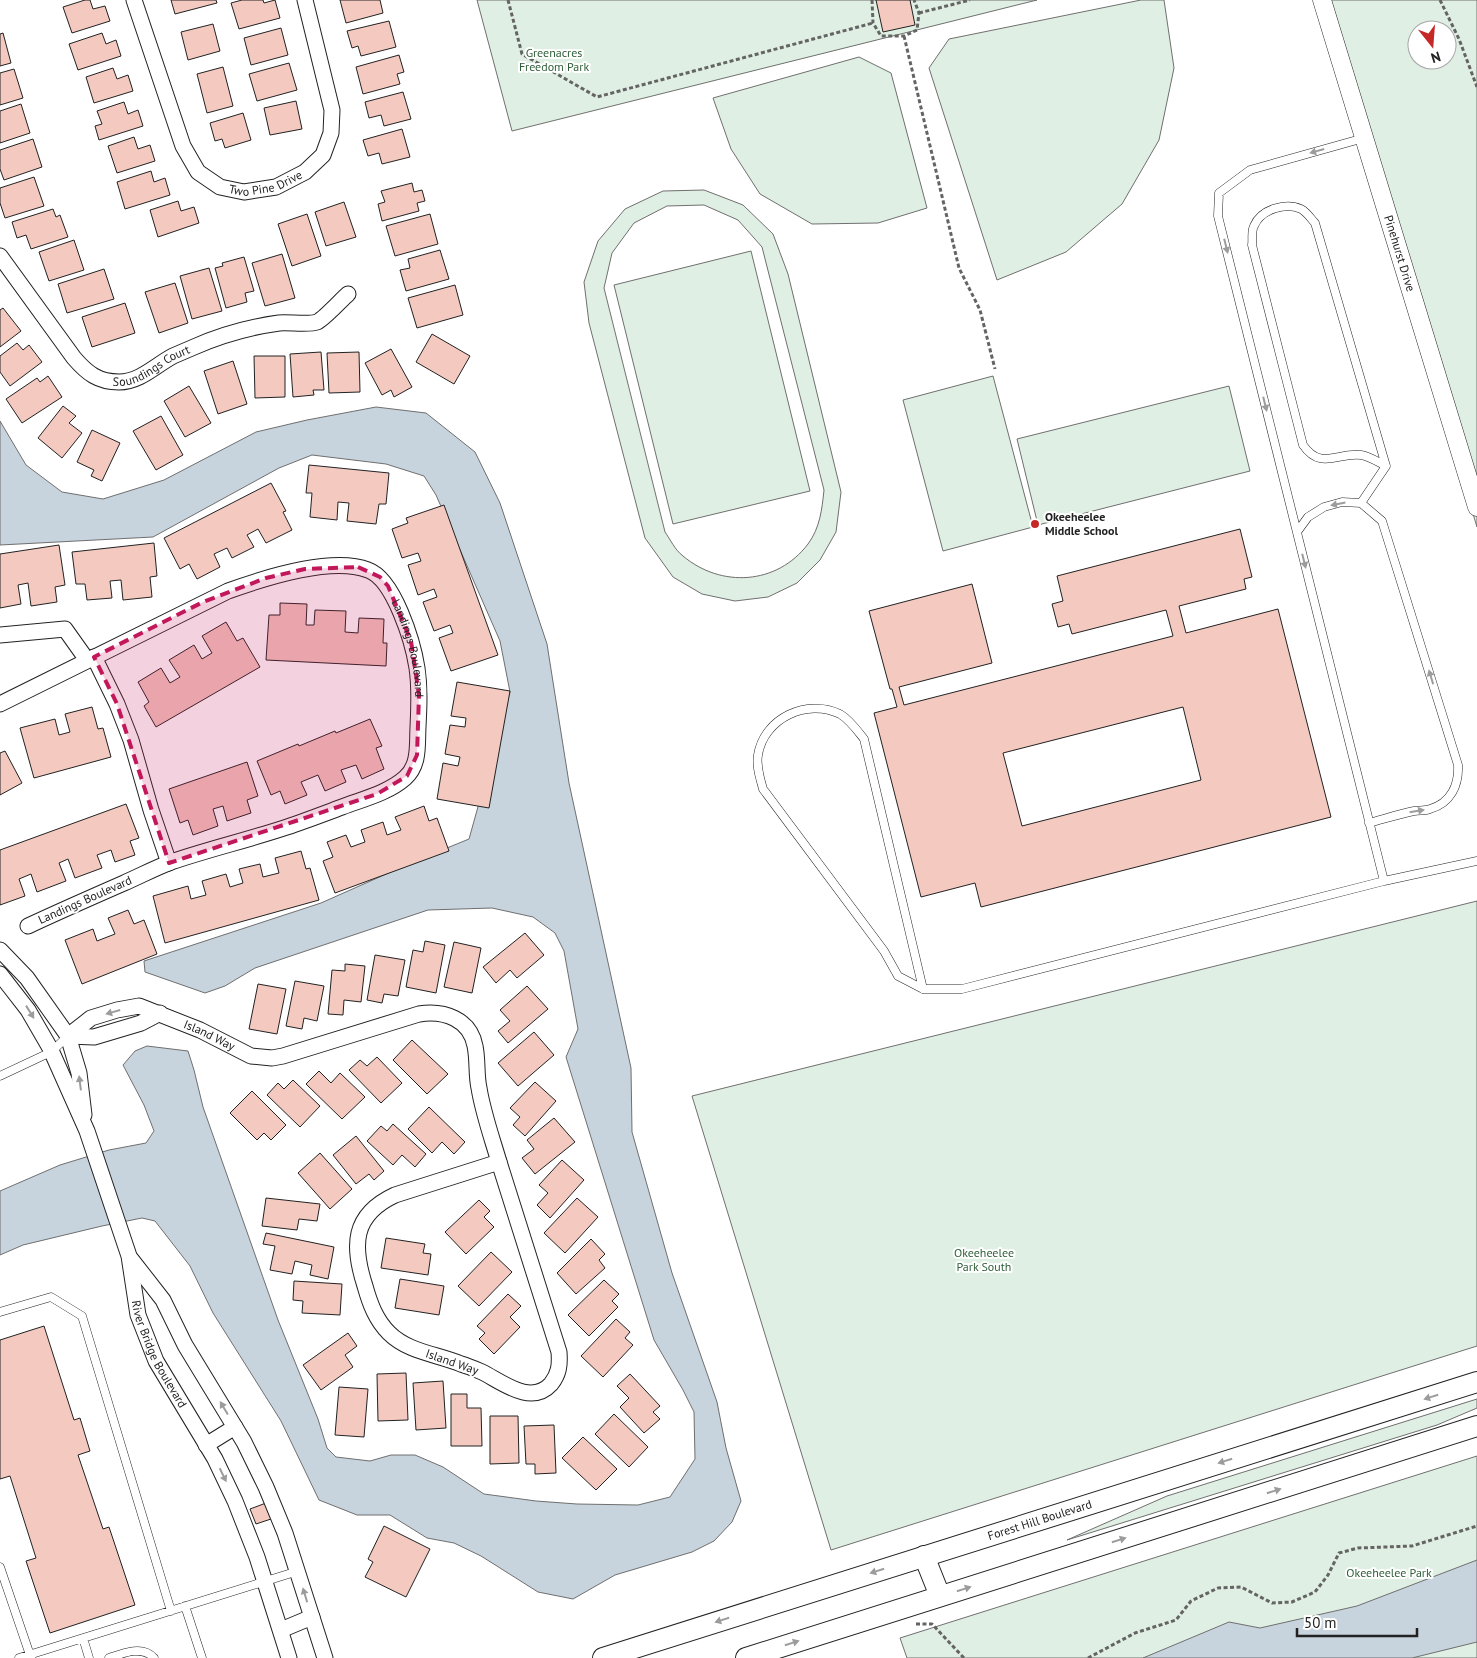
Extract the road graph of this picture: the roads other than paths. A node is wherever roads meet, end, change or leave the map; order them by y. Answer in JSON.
{"nodes":[{"id":1,"x":134,"y":0,"type":"edge"},
{"id":2,"x":305,"y":0,"type":"edge"},
{"id":3,"x":1322,"y":0,"type":"edge"},
{"id":4,"x":1364,"y":138,"type":"junction"},
{"id":5,"x":0,"y":256,"type":"edge"},
{"id":6,"x":348,"y":294,"type":"dead end"},
{"id":7,"x":1386,"y":466,"type":"junction"},
{"id":8,"x":1361,"y":503,"type":"junction"},
{"id":9,"x":1477,"y":507,"type":"edge"},
{"id":10,"x":1297,"y":532,"type":"junction"},
{"id":11,"x":0,"y":635,"type":"edge"},
{"id":12,"x":91,"y":659,"type":"junction"},
{"id":13,"x":0,"y":704,"type":"edge"},
{"id":14,"x":1369,"y":822,"type":"junction"},
{"id":15,"x":1477,"y":861,"type":"edge"},
{"id":16,"x":170,"y":863,"type":"junction"},
{"id":17,"x":1384,"y":881,"type":"junction"},
{"id":18,"x":28,"y":926,"type":"dead end"},
{"id":19,"x":0,"y":950,"type":"edge"},
{"id":20,"x":0,"y":974,"type":"edge"},
{"id":21,"x":923,"y":989,"type":"junction"},
{"id":22,"x":68,"y":1036,"type":"junction"},
{"id":23,"x":51,"y":1052,"type":"junction"},
{"id":24,"x":0,"y":1076,"type":"edge"},
{"id":25,"x":86,"y":1131,"type":"junction"},
{"id":26,"x":499,"y":1162,"type":"junction"},
{"id":27,"x":129,"y":1256,"type":"junction"},
{"id":28,"x":0,"y":1312,"type":"edge"},
{"id":29,"x":1477,"y":1382,"type":"edge"},
{"id":30,"x":1477,"y":1426,"type":"edge"},
{"id":31,"x":235,"y":1427,"type":"junction"},
{"id":32,"x":206,"y":1445,"type":"junction"},
{"id":33,"x":924,"y":1556,"type":"junction"},
{"id":34,"x":0,"y":1567,"type":"edge"},
{"id":35,"x":298,"y":1572,"type":"junction"},
{"id":36,"x":265,"y":1581,"type":"junction"},
{"id":37,"x":940,"y":1596,"type":"junction"},
{"id":38,"x":186,"y":1606,"type":"junction"},
{"id":39,"x":171,"y":1611,"type":"junction"},
{"id":40,"x":312,"y":1617,"type":"junction"},
{"id":41,"x":281,"y":1630,"type":"junction"},
{"id":42,"x":83,"y":1638,"type":"junction"},
{"id":43,"x":30,"y":1656,"type":"edge"},
{"id":44,"x":20,"y":1658,"type":"edge"},
{"id":45,"x":89,"y":1658,"type":"edge"},
{"id":46,"x":109,"y":1658,"type":"edge"},
{"id":47,"x":153,"y":1658,"type":"edge"},
{"id":48,"x":202,"y":1658,"type":"edge"},
{"id":49,"x":289,"y":1658,"type":"edge"},
{"id":50,"x":324,"y":1658,"type":"edge"},
{"id":51,"x":603,"y":1658,"type":"edge"},
{"id":52,"x":746,"y":1658,"type":"edge"}],
"edges":[{"from":1,"to":2,"type":"street","name":"Two Pine Drive"},
{"from":3,"to":4,"type":"street","name":"Pinehurst Drive"},
{"from":4,"to":9,"type":"street","name":"Pinehurst Drive"},
{"from":4,"to":10,"type":"lane","one_way":true},
{"from":5,"to":6,"type":"street","name":"Soundings Court"},
{"from":7,"to":7,"type":"lane"},
{"from":7,"to":8,"type":"lane"},
{"from":8,"to":10,"type":"lane","one_way":true},
{"from":14,"to":8,"type":"lane","one_way":true},
{"from":10,"to":14,"type":"lane","one_way":true},
{"from":11,"to":12,"type":"street"},
{"from":12,"to":13,"type":"street","name":"Landings Boulevard"},
{"from":12,"to":16,"type":"street"},
{"from":12,"to":16,"type":"street","name":"Landings Boulevard"},
{"from":14,"to":17,"type":"lane"},
{"from":15,"to":17,"type":"lane"},
{"from":16,"to":18,"type":"street","name":"Landings Boulevard"},
{"from":17,"to":21,"type":"lane"},
{"from":19,"to":22,"type":"street","name":"River Bridge Boulevard"},
{"from":20,"to":23,"type":"street","name":"River Bridge Boulevard","one_way":true},
{"from":21,"to":21,"type":"lane"},
{"from":22,"to":23,"type":"lane"},
{"from":25,"to":22,"type":"street","name":"River Bridge Boulevard","one_way":true},
{"from":22,"to":26,"type":"street","name":"Island Way"},
{"from":23,"to":24,"type":"lane"},
{"from":23,"to":25,"type":"street","name":"River Bridge Boulevard"},
{"from":25,"to":27,"type":"street","name":"River Bridge Boulevard"},
{"from":26,"to":26,"type":"street","name":"Island Way"},
{"from":31,"to":27,"type":"street","name":"River Bridge Boulevard","one_way":true},
{"from":27,"to":32,"type":"street","name":"River Bridge Boulevard"},
{"from":28,"to":39,"type":"lane"},
{"from":29,"to":33,"type":"main road","name":"Forest Hill Boulevard","one_way":true},
{"from":37,"to":30,"type":"main road","one_way":true},
{"from":31,"to":32,"type":"street"},
{"from":31,"to":35,"type":"street","name":"River Bridge Boulevard"},
{"from":32,"to":36,"type":"street","name":"River Bridge Boulevard","one_way":true},
{"from":33,"to":37,"type":"main road"},
{"from":33,"to":51,"type":"main road","name":"Forest Hill Boulevard","one_way":true},
{"from":34,"to":43,"type":"lane"},
{"from":35,"to":36,"type":"lane"},
{"from":40,"to":35,"type":"street","name":"River Bridge Boulevard","one_way":true},
{"from":36,"to":38,"type":"lane"},
{"from":36,"to":41,"type":"street","name":"River Bridge Boulevard"},
{"from":52,"to":37,"type":"main road","one_way":true},
{"from":38,"to":39,"type":"lane"},
{"from":38,"to":48,"type":"lane"},
{"from":39,"to":42,"type":"lane"},
{"from":40,"to":41,"type":"street"},
{"from":40,"to":50,"type":"street","name":"River Bridge Boulevard"},
{"from":41,"to":49,"type":"street","name":"River Bridge Boulevard"},
{"from":42,"to":43,"type":"lane"},
{"from":42,"to":45,"type":"lane"},
{"from":43,"to":44,"type":"lane"},
{"from":46,"to":47,"type":"lane"}]}
